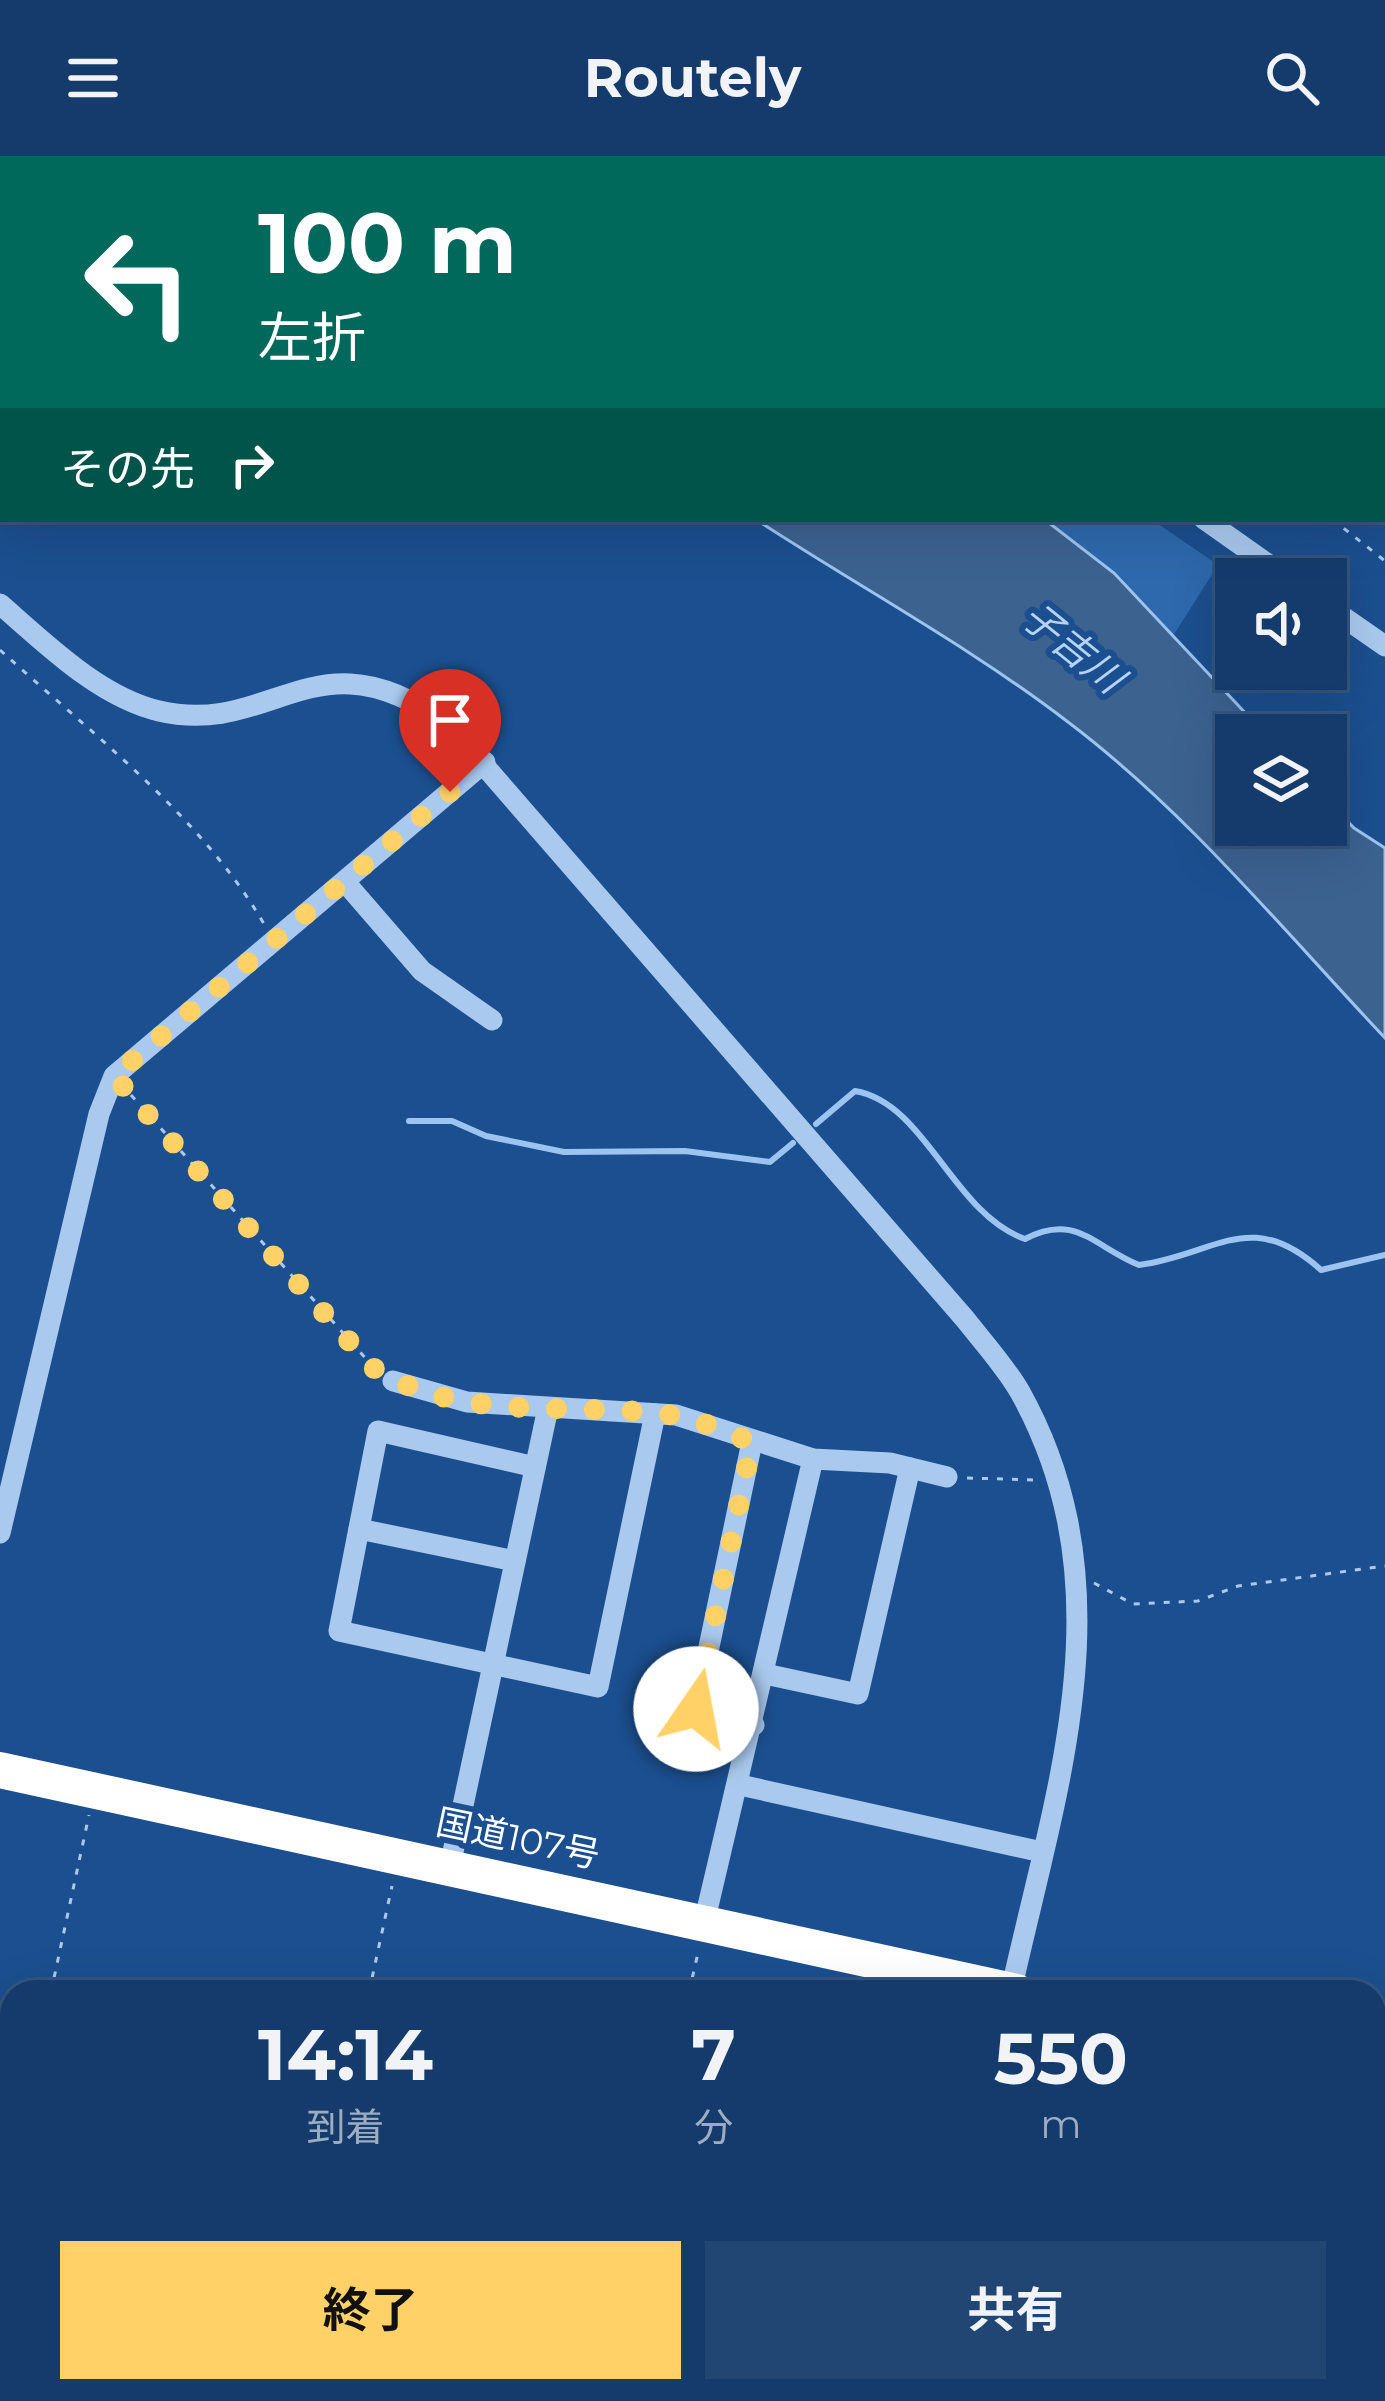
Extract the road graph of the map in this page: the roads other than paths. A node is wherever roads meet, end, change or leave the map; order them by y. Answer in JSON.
{"nodes":[{"id":1,"x":1208,"y":522,"type":"edge"},
{"id":2,"x":1259,"y":558,"type":"edge"},
{"id":3,"x":0,"y":604,"type":"edge"},
{"id":4,"x":1347,"y":620,"type":"edge"},
{"id":5,"x":1385,"y":646,"type":"edge"},
{"id":6,"x":485,"y":763,"type":"junction"},
{"id":7,"x":345,"y":882,"type":"junction"},
{"id":8,"x":492,"y":1020,"type":"dead end"},
{"id":9,"x":393,"y":1381,"type":"road end"},
{"id":10,"x":548,"y":1408,"type":"junction"},
{"id":11,"x":655,"y":1414,"type":"junction"},
{"id":12,"x":752,"y":1442,"type":"junction"},
{"id":13,"x":813,"y":1459,"type":"junction"},
{"id":14,"x":535,"y":1467,"type":"junction"},
{"id":15,"x":910,"y":1468,"type":"junction"},
{"id":16,"x":947,"y":1477,"type":"road end"},
{"id":17,"x":358,"y":1529,"type":"junction"},
{"id":18,"x":0,"y":1533,"type":"edge"},
{"id":19,"x":515,"y":1561,"type":"junction"},
{"id":20,"x":492,"y":1664,"type":"junction"},
{"id":21,"x":765,"y":1674,"type":"junction"},
{"id":22,"x":754,"y":1725,"type":"junction"},
{"id":23,"x":0,"y":1770,"type":"edge"},
{"id":24,"x":740,"y":1785,"type":"junction"},
{"id":25,"x":1042,"y":1852,"type":"junction"},
{"id":26,"x":450,"y":1866,"type":"junction"},
{"id":27,"x":704,"y":1923,"type":"junction"},
{"id":28,"x":964,"y":1980,"type":"edge"},
{"id":29,"x":1016,"y":1980,"type":"edge"}],
"edges":[{"from":1,"to":2,"type":"street"},
{"from":3,"to":6,"type":"street"},
{"from":4,"to":5,"type":"street"},
{"from":6,"to":7,"type":"street"},
{"from":6,"to":25,"type":"street"},
{"from":7,"to":8,"type":"street"},
{"from":7,"to":18,"type":"street"},
{"from":9,"to":10,"type":"street"},
{"from":10,"to":11,"type":"street"},
{"from":10,"to":14,"type":"street"},
{"from":11,"to":12,"type":"street"},
{"from":11,"to":20,"type":"street"},
{"from":12,"to":13,"type":"street"},
{"from":12,"to":22,"type":"street"},
{"from":13,"to":15,"type":"street"},
{"from":13,"to":21,"type":"street"},
{"from":14,"to":17,"type":"street"},
{"from":14,"to":19,"type":"street"},
{"from":15,"to":16,"type":"street"},
{"from":15,"to":21,"type":"street"},
{"from":17,"to":19,"type":"street"},
{"from":17,"to":20,"type":"street"},
{"from":19,"to":20,"type":"street"},
{"from":20,"to":26,"type":"street"},
{"from":21,"to":22,"type":"street"},
{"from":22,"to":24,"type":"street"},
{"from":23,"to":26,"type":"highway","name":"国道107号"},
{"from":24,"to":25,"type":"street"},
{"from":24,"to":27,"type":"street"},
{"from":25,"to":29,"type":"street"},
{"from":26,"to":27,"type":"highway","name":"国道107号"},
{"from":27,"to":28,"type":"highway","name":"国道107号"}]}
